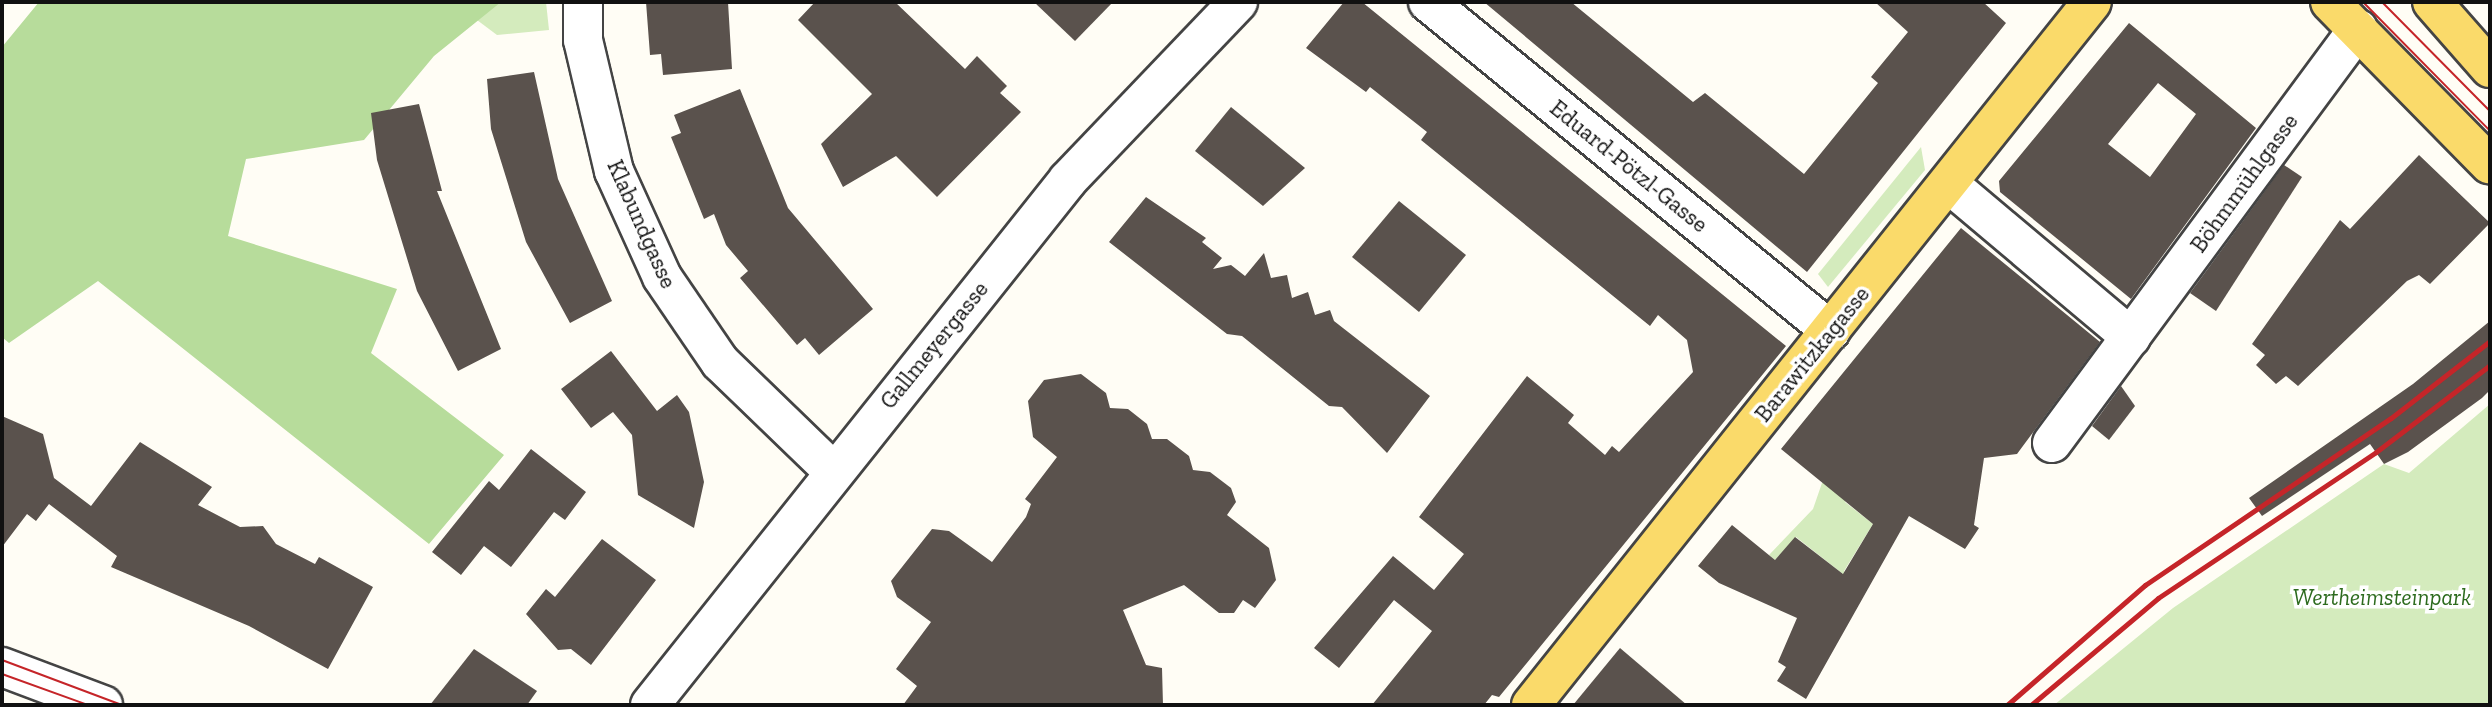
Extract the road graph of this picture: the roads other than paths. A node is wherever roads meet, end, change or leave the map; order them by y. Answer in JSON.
{"nodes":[{"id":1,"x":583,"y":2,"type":"edge"},
{"id":2,"x":1238,"y":2,"type":"edge"},
{"id":3,"x":1428,"y":2,"type":"edge"},
{"id":4,"x":2092,"y":2,"type":"edge"},
{"id":5,"x":2330,"y":2,"type":"edge"},
{"id":6,"x":2432,"y":2,"type":"edge"},
{"id":7,"x":2358,"y":29,"type":"junction"},
{"id":8,"x":2490,"y":68,"type":"edge"},
{"id":9,"x":2490,"y":165,"type":"edge"},
{"id":10,"x":1949,"y":184,"type":"junction"},
{"id":11,"x":1831,"y":331,"type":"junction"},
{"id":12,"x":2131,"y":337,"type":"junction"},
{"id":13,"x":2052,"y":443,"type":"dead end"},
{"id":14,"x":833,"y":471,"type":"junction"},
{"id":15,"x":2,"y":667,"type":"edge"},
{"id":16,"x":103,"y":705,"type":"edge"},
{"id":17,"x":650,"y":705,"type":"edge"},
{"id":18,"x":1531,"y":705,"type":"edge"}],
"edges":[{"from":1,"to":14,"type":"street","name":"Klabundgasse"},
{"from":2,"to":14,"type":"street","name":"Gallmeyergasse"},
{"from":3,"to":11,"type":"street","name":"Eduard-Pötzl-Gasse"},
{"from":4,"to":10,"type":"main road","name":"Barawitzkagasse"},
{"from":5,"to":7,"type":"main road"},
{"from":6,"to":8,"type":"main road"},
{"from":7,"to":9,"type":"main road"},
{"from":7,"to":12,"type":"street","name":"Böhmmühlgasse"},
{"from":10,"to":11,"type":"main road","name":"Barawitzkagasse"},
{"from":10,"to":12,"type":"street"},
{"from":11,"to":18,"type":"main road","name":"Barawitzkagasse"},
{"from":12,"to":13,"type":"street","name":"Böhmmühlgasse"},
{"from":14,"to":17,"type":"street","name":"Gallmeyergasse"},
{"from":15,"to":16,"type":"street"}]}
